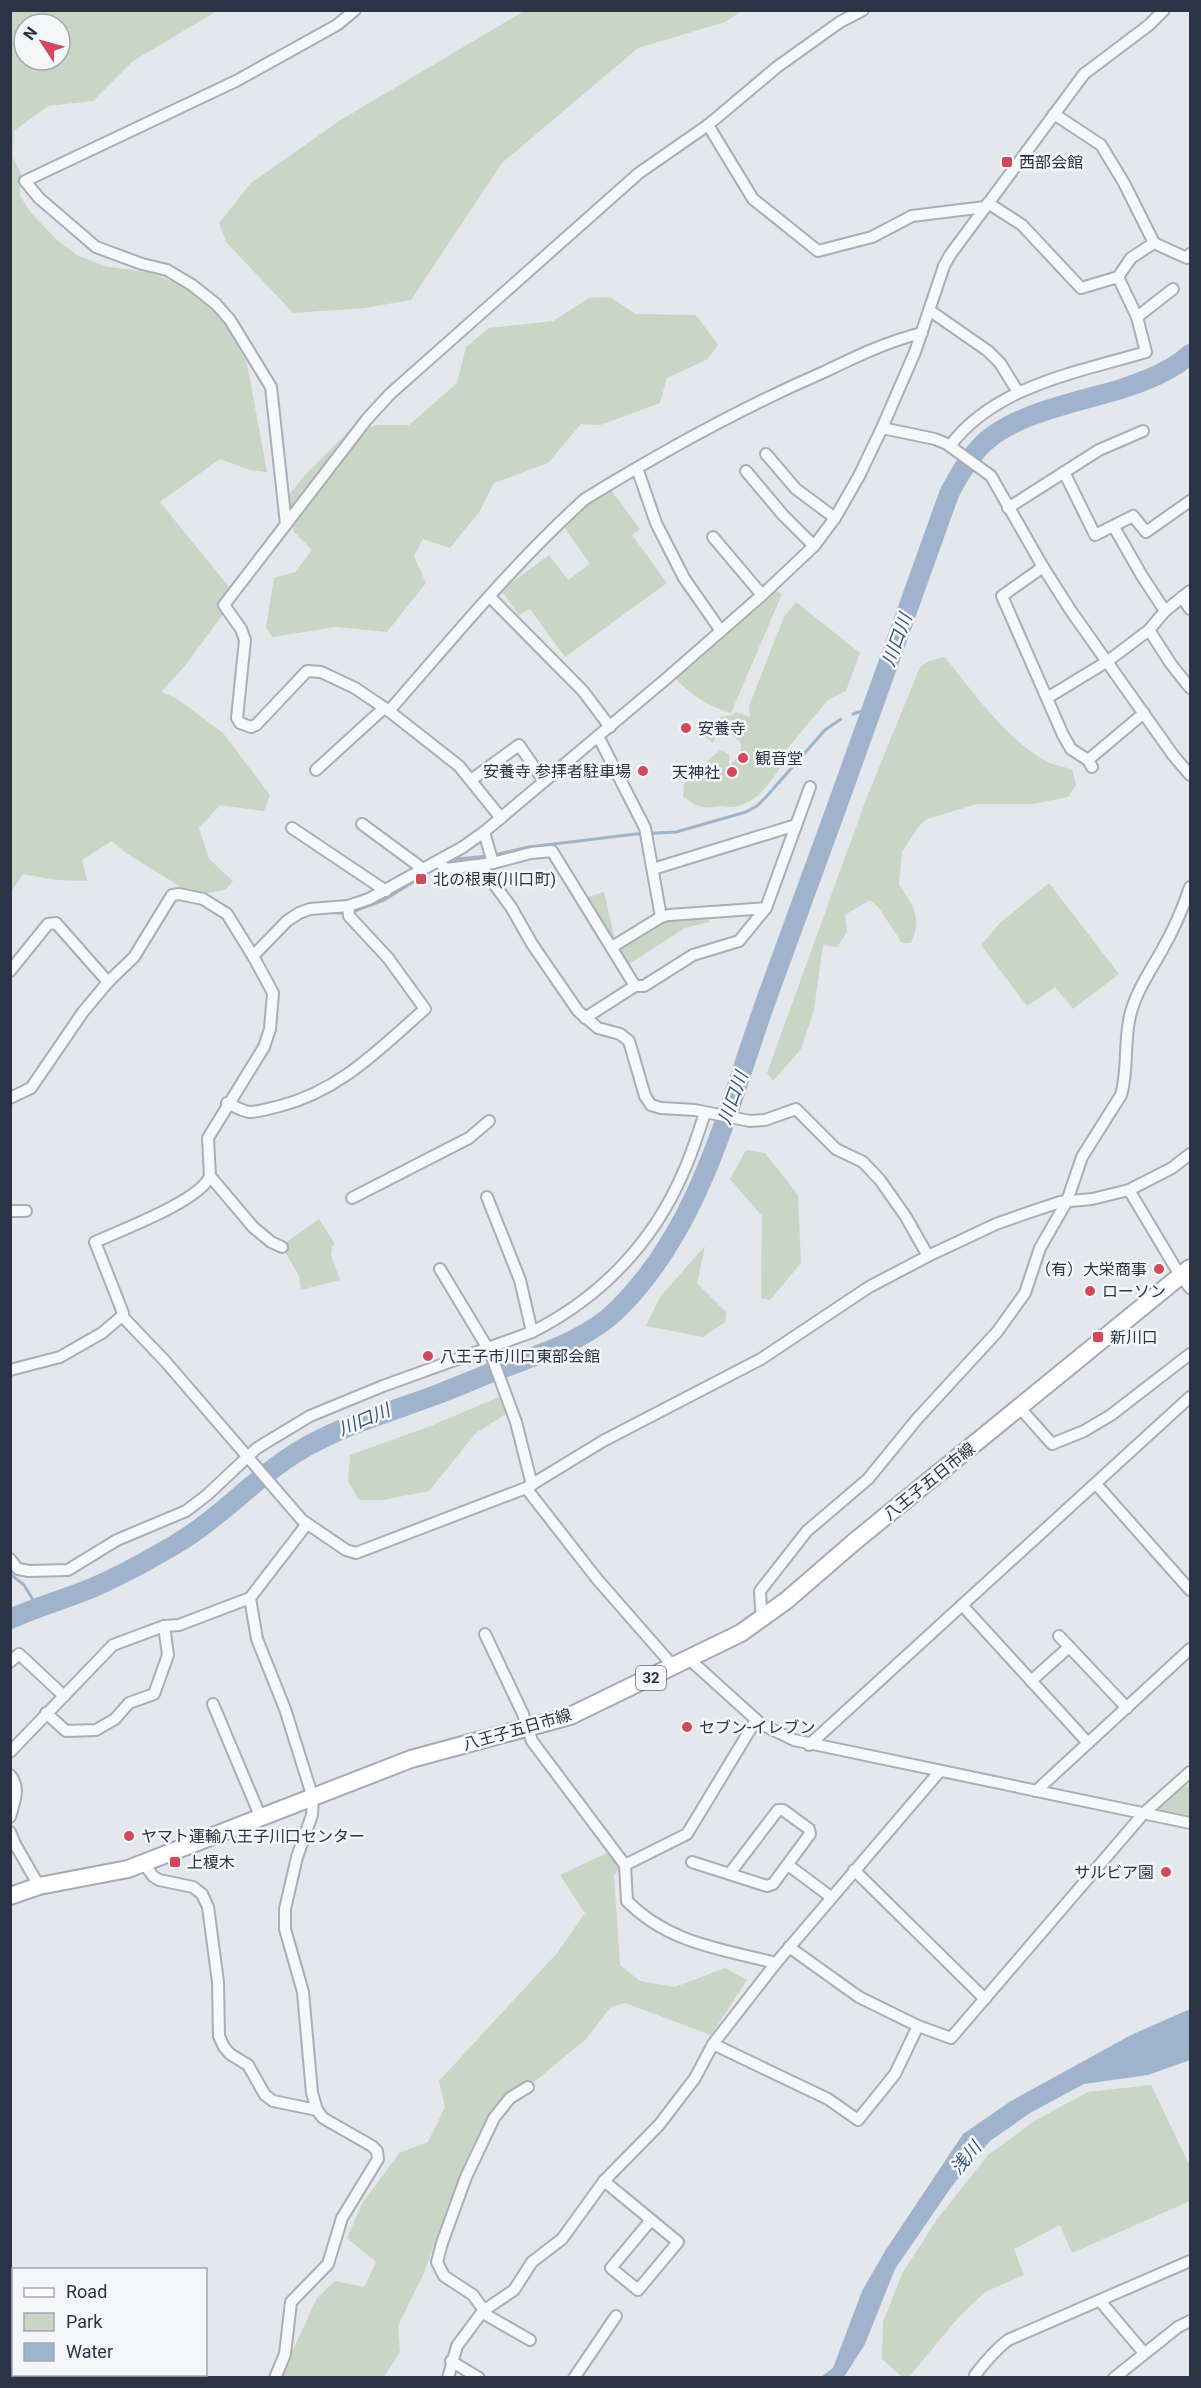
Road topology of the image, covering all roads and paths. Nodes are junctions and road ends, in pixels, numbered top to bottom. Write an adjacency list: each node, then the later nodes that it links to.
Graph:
1 (355, 10): 25 (street)
2 (863, 10): 5 (street)
3 (1164, 10): 4 (street)
4 (1054, 114): 6 (street); 7 (street)
5 (708, 125): 6 (street); 25 (street)
6 (986, 205): 9 (street); 11 (street)
7 (1154, 243): 8 (street); 9 (street)
8 (1191, 254)
9 (1119, 277): 12 (street)
10 (1173, 289): 12 (street)
11 (930, 310): 13 (street); 14 (street)
12 (1137, 317): 14 (street)
13 (922, 333): 15 (street); 19 (street)
14 (1018, 392): 17 (street)
15 (882, 428): 17 (street); 24 (street)
16 (1143, 431): 21 (street)
17 (950, 446): 23 (street)
18 (766, 454): 24 (street)
19 (637, 468): 32 (street); 36 (street)
20 (746, 471): 28 (street)
21 (1064, 472): 23 (street); 26 (street)
22 (1191, 501): 26 (street)
23 (1008, 508): 29 (street)
24 (835, 518): 28 (street)
25 (286, 524): 40 (street)
26 (1114, 526): 34 (street)
27 (713, 537): 31 (street)
28 (814, 546): 31 (street)
29 (1043, 567): 37 (street); 39 (street)
30 (1186, 594): 33 (street); 34 (street)
31 (762, 596): 36 (street)
32 (490, 597): 40 (street); 42 (street)
33 (1191, 609)
34 (1165, 611): 35 (street)
35 (1149, 630): 37 (street); 38 (street)
36 (722, 631): 42 (street)
37 (1108, 661): 39 (street); 41 (street)
38 (1191, 688)
39 (1047, 698): 41 (street)
40 (386, 710): 44 (street); 46 (street)
41 (1144, 713): 45 (street)
42 (610, 727): 43 (street)
43 (598, 736): 47 (street); 58 (street)
44 (316, 770)
45 (1189, 770)
46 (471, 780): 47 (street); 49 (street)
47 (544, 781): 49 (street)
48 (810, 787): 51 (street)
49 (501, 818): 53 (street)
50 (362, 824): 57 (street)
51 (796, 825): 58 (street); 61 (street)
52 (292, 828): 60 (street)
53 (484, 832): 54 (street); 55 (street)
54 (491, 859): 56 (street); 64 (street)
55 (438, 861): 56 (street); 57 (street)
56 (480, 865): 69 (street)
57 (423, 869): 60 (street)
58 (653, 869): 63 (street)
59 (1191, 887): 79 (street)
60 (386, 891): 62 (street)
61 (766, 908): 63 (street); 68 (street)
62 (348, 910): 65 (street); 71 (street)
63 (661, 917): 64 (street)
64 (612, 947): 68 (street)
65 (254, 956): 67 (street); 71 (street)
66 (10, 971): 67 (street)
67 (108, 982): 70 (street)
68 (635, 986): 69 (street)
69 (585, 1018): 72 (street)
70 (10, 1098)
71 (227, 1103): 75 (street)
72 (707, 1113): 83 (street); 87 (street)
73 (489, 1121): 78 (street)
74 (1191, 1154): 76 (street)
75 (210, 1176): 82 (street); 86 (street)
76 (1130, 1190): 79 (street); 85 (street)
77 (487, 1197): 87 (street)
78 (352, 1198)
79 (1067, 1201): 83 (street); 101 (street)
80 (10, 1211): 81 (street)
81 (26, 1211)
82 (282, 1246)
83 (928, 1256): 95 (street)
84 (440, 1269): 88 (street)
85 (1187, 1277): 92 (main road, 八王子五日市線 / 32)
86 (122, 1316): 90 (street); 93 (street)
87 (532, 1332): 88 (street)
88 (489, 1350): 93 (street); 95 (street)
89 (1191, 1354): 92 (street)
90 (10, 1370)
91 (1191, 1397): 94 (street)
92 (1020, 1408): 101 (main road, 八王子五日市線 / 32)
93 (250, 1460): 96 (street); 97 (street)
94 (1096, 1484): 98 (street); 100 (street)
95 (529, 1486): 96 (street); 108 (street)
96 (307, 1524): 99 (street)
97 (10, 1559)
98 (1191, 1590)
99 (250, 1598): 102 (street); 123 (street)
100 (962, 1605): 109 (street); 117 (street)
101 (766, 1616): 108 (main road, 八王子五日市線 / 32)
102 (164, 1626): 110 (street); 113 (street)
103 (485, 1634): 115 (street)
104 (1059, 1636): 105 (street)
105 (1069, 1647): 109 (street); 112 (street)
106 (1191, 1649): 112 (street)
107 (10, 1662): 110 (street)
108 (681, 1663): 114 (street); 115 (main road, 八王子五日市線 / 32)
109 (1031, 1681): 116 (street)
110 (63, 1696): 113 (street)
111 (213, 1704): 126 (street)
112 (1127, 1708): 116 (street)
113 (46, 1713): 118 (street)
114 (756, 1720): 117 (street); 131 (street)
115 (528, 1728): 123 (main road, 八王子五日市線 / 32); 131 (street)
116 (1088, 1743): 122 (street)
117 (809, 1745): 119 (street)
118 (10, 1752)
119 (939, 1771): 122 (street); 133 (street)
120 (1191, 1772): 124 (street)
121 (10, 1775): 125 (street)
122 (1036, 1791): 124 (street)
123 (313, 1798): 126 (main road, 八王子五日市線 / 32); 144 (street)
124 (1144, 1813): 127 (street); 140 (street)
125 (10, 1817)
126 (261, 1818): 130 (main road, 八王子五日市線 / 32)
127 (1191, 1823)
128 (10, 1832): 135 (street)
129 (692, 1862): 134 (street)
130 (144, 1864): 135 (main road, 八王子五日市線 / 32); 144 (street)
131 (625, 1865): 139 (street)
132 (788, 1865): 134 (street); 134 (street); 137 (street)
133 (854, 1870): 137 (street); 140 (street)
134 (730, 1873)
135 (39, 1886): 136 (main road, 八王子五日市線 / 32)
136 (10, 1896)
137 (831, 1897): 138 (street)
138 (789, 1947): 139 (street); 141 (street)
139 (776, 1962): 142 (street)
140 (985, 1999): 141 (street)
141 (918, 2026): 142 (street)
142 (713, 2044): 145 (street)
143 (528, 2087): 149 (street)
144 (317, 2110): 155 (street)
145 (604, 2181): 146 (street); 149 (street)
146 (651, 2220): 146 (street)
147 (1191, 2261): 148 (street)
148 (1100, 2301): 153 (street); 159 (street)
149 (483, 2311): 152 (street); 154 (street)
150 (616, 2316): 158 (street)
151 (1191, 2321): 153 (street)
152 (530, 2340)
153 (1144, 2353): 160 (street)
154 (451, 2361): 156 (street); 157 (street)
155 (275, 2378)
156 (448, 2378)
157 (479, 2378)
158 (574, 2378)
159 (977, 2378)
160 (1114, 2378)

